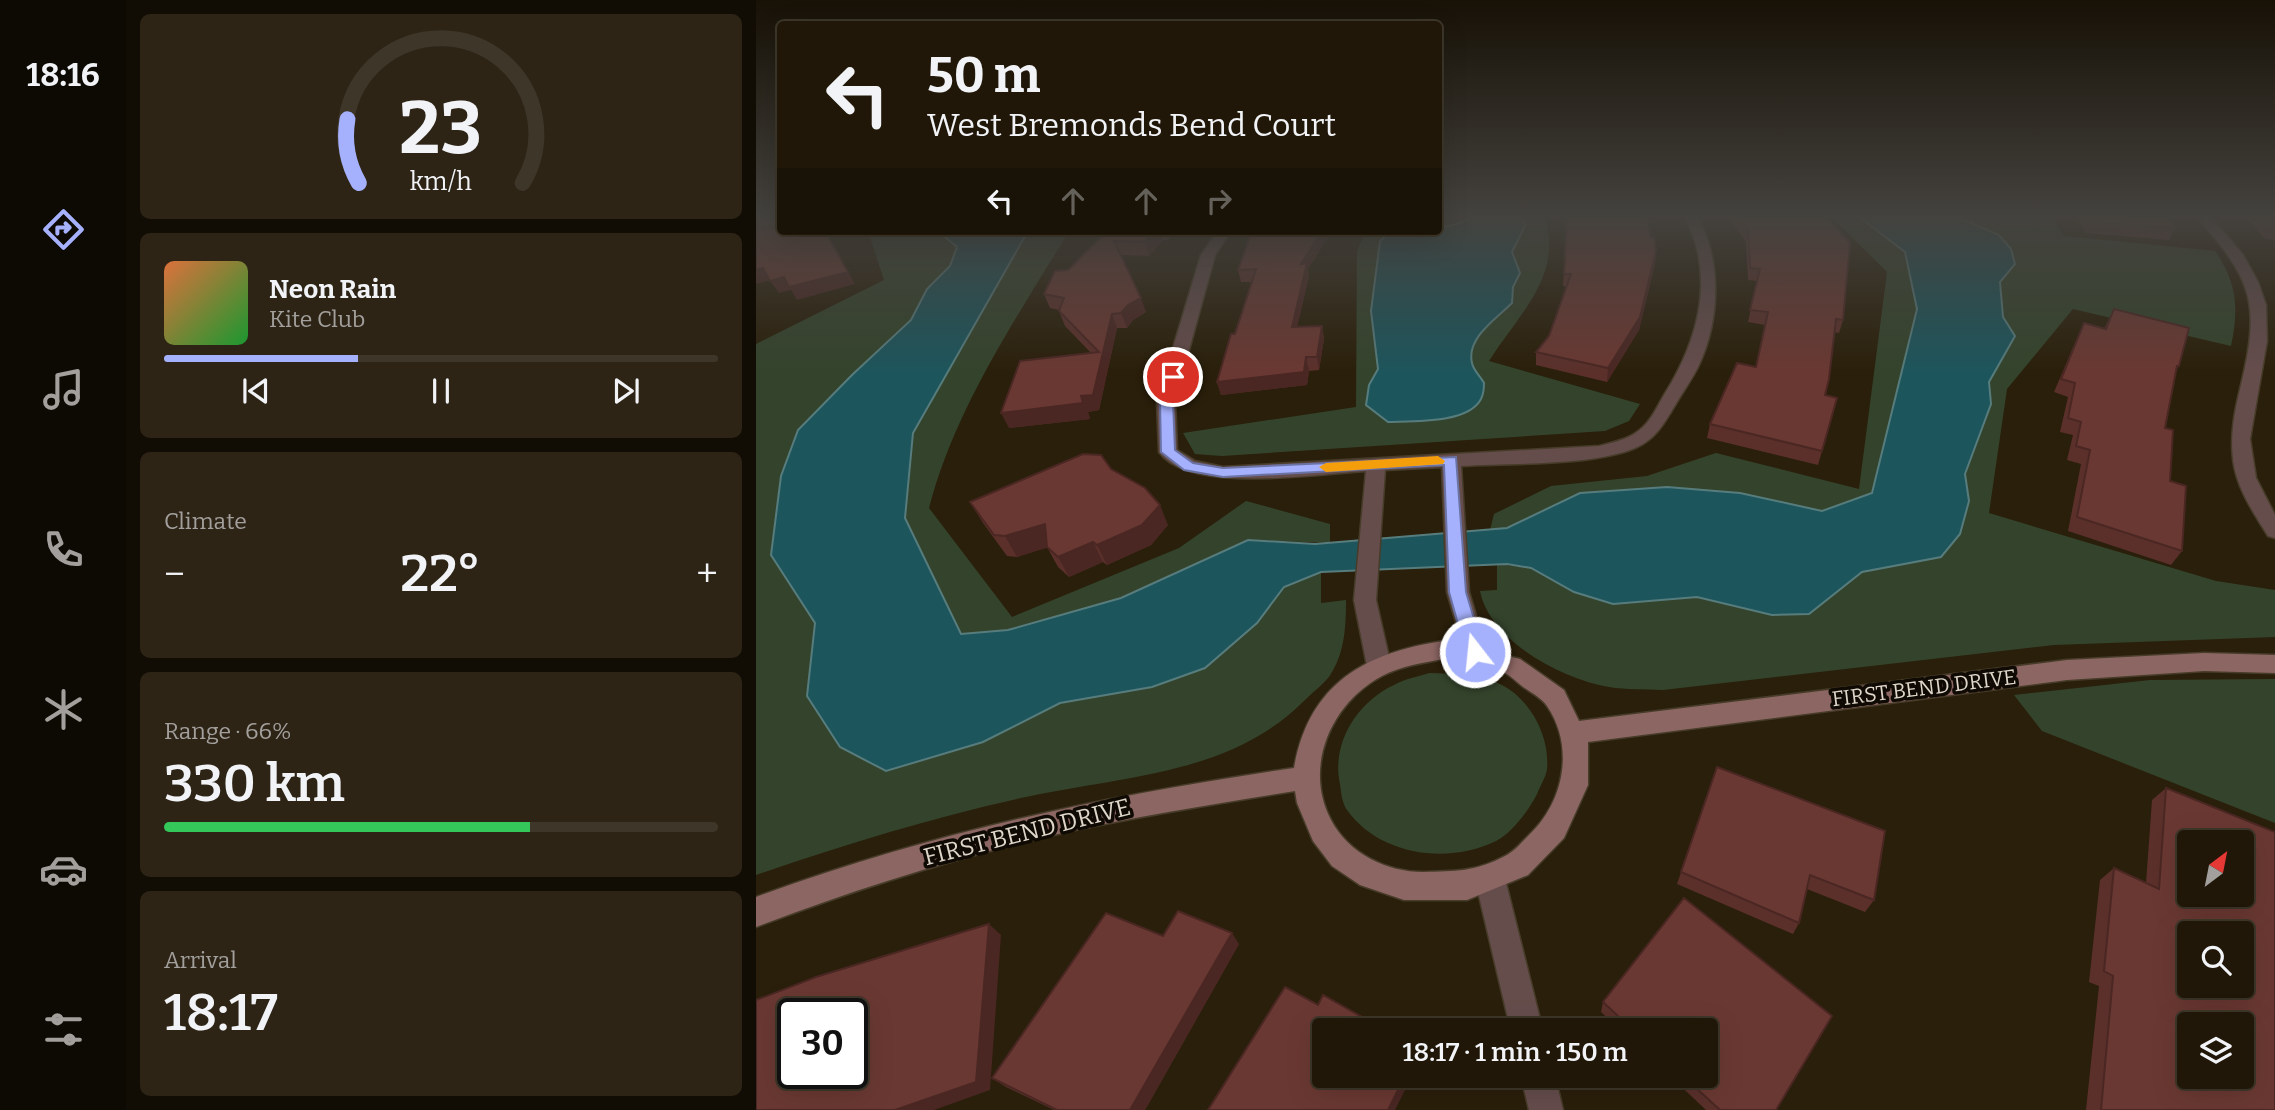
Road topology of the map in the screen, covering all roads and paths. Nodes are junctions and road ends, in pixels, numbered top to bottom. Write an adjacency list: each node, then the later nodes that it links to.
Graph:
1 (1204, 268): 5 (street)
2 (1707, 268): 4 (street)
3 (2244, 268): 6 (street)
4 (1451, 460): 5 (street); 7 (street)
5 (1376, 464): 9 (street)
6 (2275, 531)
7 (1475, 652): 9 (street); 10 (street)
8 (2275, 664): 10 (street, FIRST BEND DRIVE)
9 (1379, 666): 11 (street)
10 (1574, 733): 12 (street)
11 (1305, 778): 12 (street); 13 (street, FIRST BEND DRIVE)
12 (1490, 878): 14 (street)
13 (756, 912)
14 (1524, 1018)
15 (1541, 1088): 16 (street)
16 (1546, 1110)

